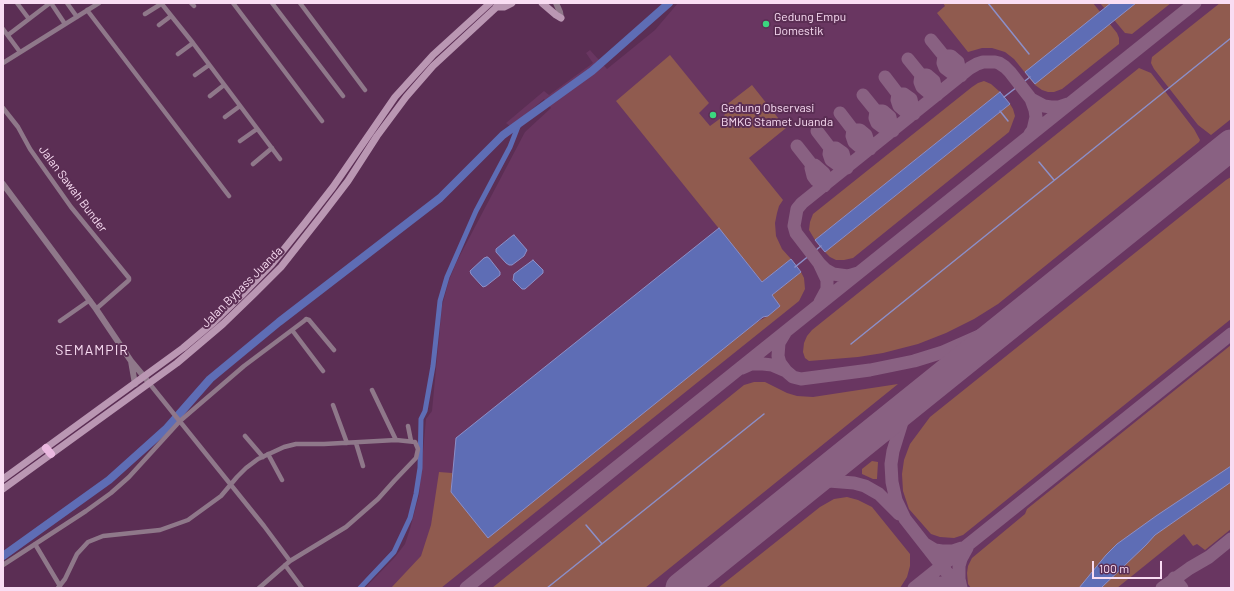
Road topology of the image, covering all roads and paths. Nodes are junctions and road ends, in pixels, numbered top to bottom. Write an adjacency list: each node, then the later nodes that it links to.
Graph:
1 (17, 3): 18 (street)
2 (50, 3): 18 (street); 19 (street)
3 (66, 3): 16 (street)
4 (99, 3): 13 (street)
5 (161, 3): 14 (street); 15 (street)
6 (233, 3): 36 (street)
7 (272, 3): 32 (street)
8 (300, 3): 30 (street)
9 (512, 3): 12 (main road)
10 (542, 3): 17 (main road)
11 (556, 3): 17 (street)
12 (495, 4): 45 (main road, Jalan Bypass Juanda)
13 (87, 10): 16 (street); 43 (street)
14 (145, 14)
15 (172, 16): 20 (street); 23 (street)
16 (77, 17): 19 (street)
17 (561, 18)
18 (29, 19): 22 (street)
19 (65, 24): 24 (street)
20 (159, 25)
21 (3, 29): 22 (street)
22 (8, 35): 24 (street)
23 (193, 43): 25 (street); 27 (street)
24 (20, 52): 26 (street)
25 (178, 54)
26 (3, 62)
27 (209, 65): 28 (street); 29 (street)
28 (195, 75)
29 (224, 85): 31 (street); 33 (street)
30 (365, 90)
31 (210, 96)
32 (343, 96)
33 (240, 106): 35 (street); 37 (street)
34 (3, 108): 46 (street, Jalan Sawah Bunder)
35 (225, 117)
36 (322, 121)
37 (257, 128): 38 (street); 39 (street)
38 (240, 141)
39 (272, 148): 40 (street); 41 (street)
40 (280, 159)
41 (253, 164)
42 (3, 184): 44 (street)
43 (229, 196)
44 (90, 300): 46 (street); 47 (street)
45 (237, 305): 52 (main road, Jalan Bypass Juanda); 53 (main road, Jalan Bypass Juanda)
46 (96, 309): 50 (street)
47 (60, 321)
48 (292, 330): 49 (street); 51 (street); 57 (street)
49 (334, 350)
50 (131, 361): 52 (street); 54 (street)
51 (323, 371)
52 (145, 377): 53 (street); 54 (main road, Jalan Bypass Juanda)
53 (149, 383): 57 (street); 64 (main road, Jalan Bypass Juanda)
54 (135, 384): 64 (main road, Jalan Bypass Juanda)
55 (372, 390): 60 (street)
56 (333, 405): 63 (street)
57 (180, 420): 70 (street); 72 (street)
58 (408, 426): 61 (street)
59 (245, 436): 66 (street)
60 (396, 440): 61 (street); 62 (street)
61 (411, 440): 73 (street)
62 (356, 442): 63 (street); 67 (street)
63 (347, 443): 65 (street)
64 (49, 451): 68 (main road, Jalan Bypass Juanda); 71 (main road, Jalan Bypass Juanda)
65 (268, 454): 66 (street); 69 (street)
66 (263, 457): 70 (street)
67 (363, 466)
68 (3, 479)
69 (282, 480)
70 (230, 485): 73 (street); 76 (street)
71 (3, 489)
72 (35, 544): 74 (street); 76 (street)
73 (290, 561): 75 (street)
74 (3, 565)
75 (285, 565): 77 (street); 78 (street)
76 (59, 587)
77 (259, 588)
78 (302, 588)

